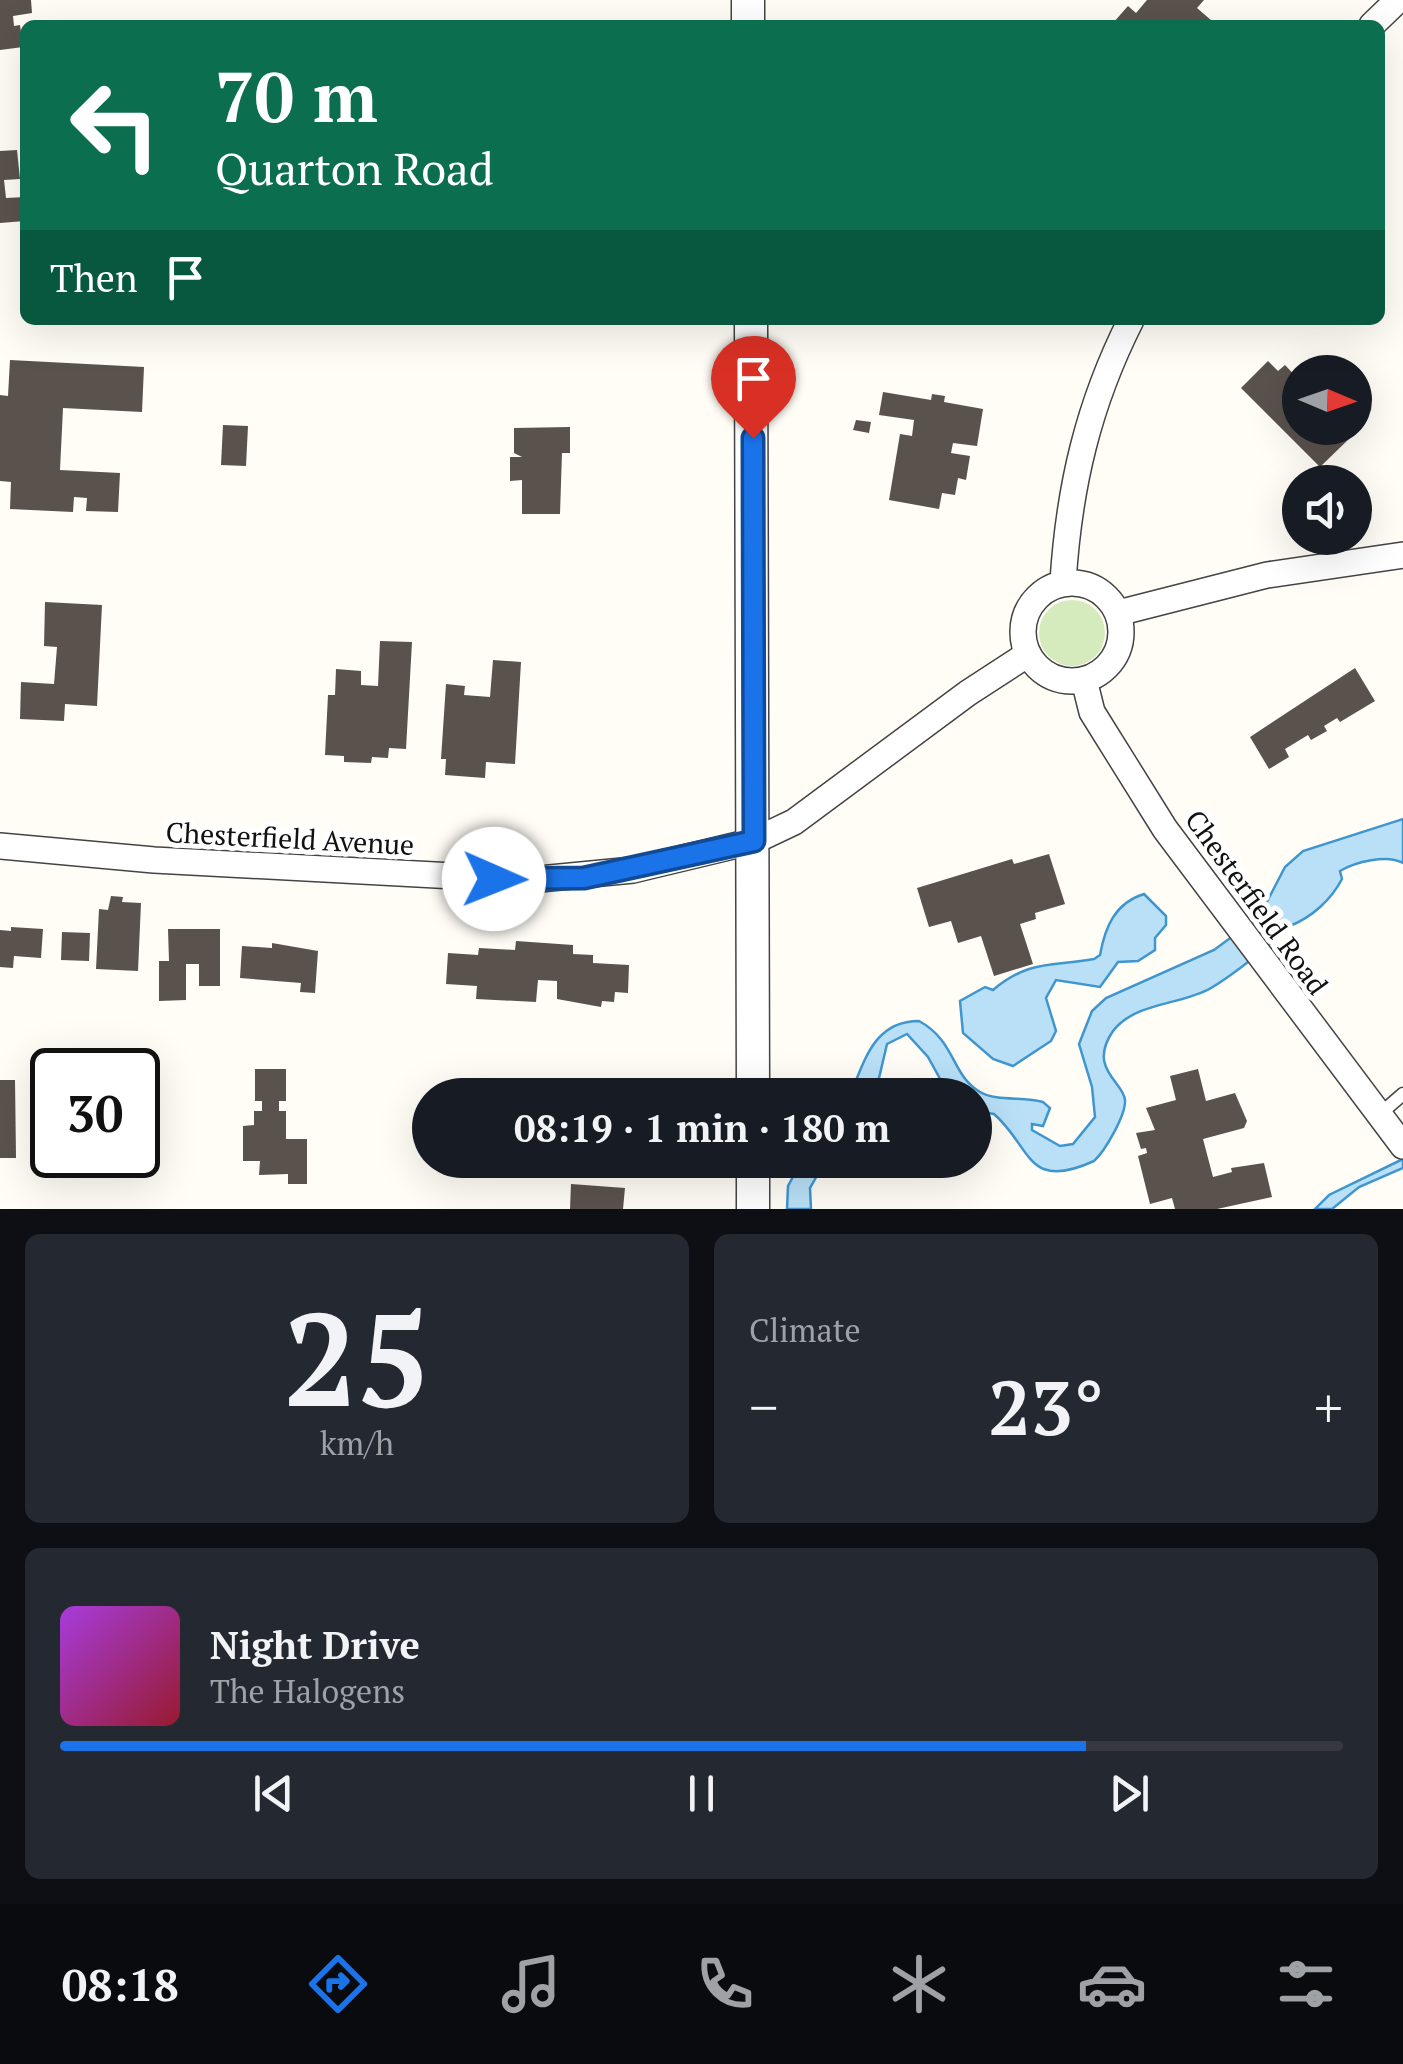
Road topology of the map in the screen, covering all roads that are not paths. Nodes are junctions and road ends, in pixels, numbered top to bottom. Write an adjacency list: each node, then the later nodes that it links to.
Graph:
1 (751, 325): 8 (street)
2 (1128, 325): 4 (street)
3 (1403, 555): 5 (street)
4 (1063, 582): 5 (street); 6 (street)
5 (1118, 613): 7 (street)
6 (1028, 654): 7 (street); 8 (street)
7 (1084, 680): 12 (street, Chesterfield Road)
8 (754, 841): 9 (street, Chesterfield Avenue); 10 (street)
9 (0, 846)
10 (754, 1078)
11 (1403, 1094): 12 (lane)
12 (1380, 1114): 13 (street, Chesterfield Road)
13 (1403, 1146)
14 (753, 1178): 15 (street)
15 (752, 1209)

